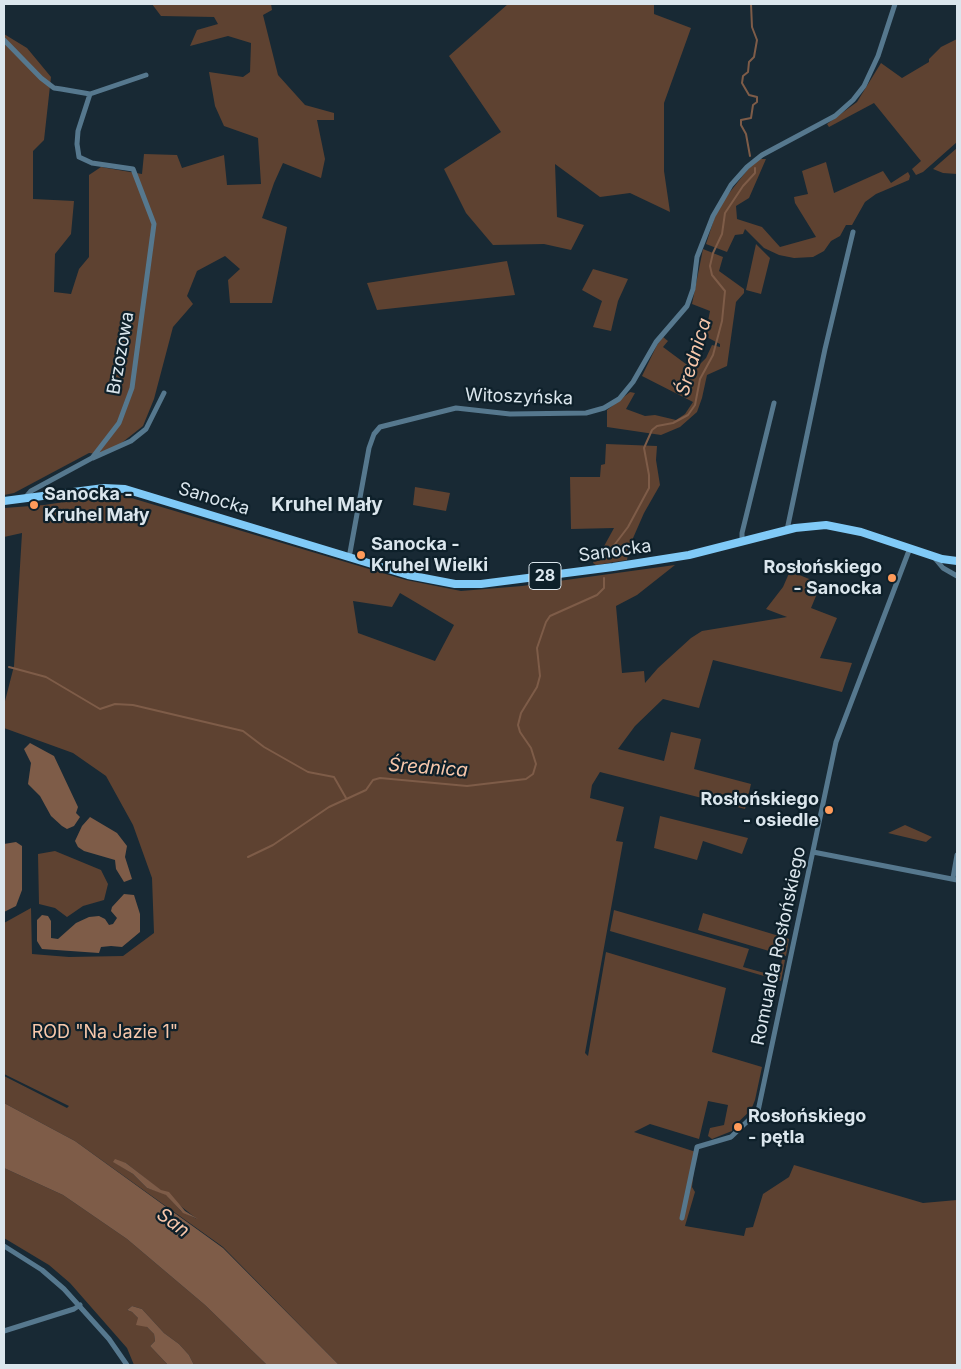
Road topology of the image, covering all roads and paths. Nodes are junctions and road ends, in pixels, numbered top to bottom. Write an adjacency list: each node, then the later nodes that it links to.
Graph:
1 (895, 4): 15 (street, Witoszyńska)
2 (4, 40): 4 (street)
3 (146, 75): 4 (street)
4 (90, 94): 8 (street, Brzozowa)
5 (853, 232): 11 (street)
6 (164, 392): 8 (street)
7 (774, 403): 12 (street)
8 (92, 458): 9 (street, Brzozowa)
9 (25, 498): 10 (main road, Sanocka / 28); 15 (main road, Sanocka / 28)
10 (4, 501)
11 (787, 530): 12 (main road, Sanocka / 28); 13 (main road, Sanocka / 28)
12 (742, 542): 15 (main road, Sanocka / 28)
13 (910, 548): 14 (main road, 28); 18 (street, Romualda Rosłońskiego)
14 (933, 556): 16 (main road, 28); 17 (street)
15 (349, 558)
16 (957, 561)
17 (957, 576)
18 (813, 852): 20 (street); 21 (street, Romualda Rosłońskiego)
19 (957, 855): 20 (street)
20 (955, 879)
21 (682, 1218)
22 (4, 1246): 23 (street)
23 (80, 1305): 24 (street); 25 (street)
24 (4, 1331)
25 (127, 1365)

